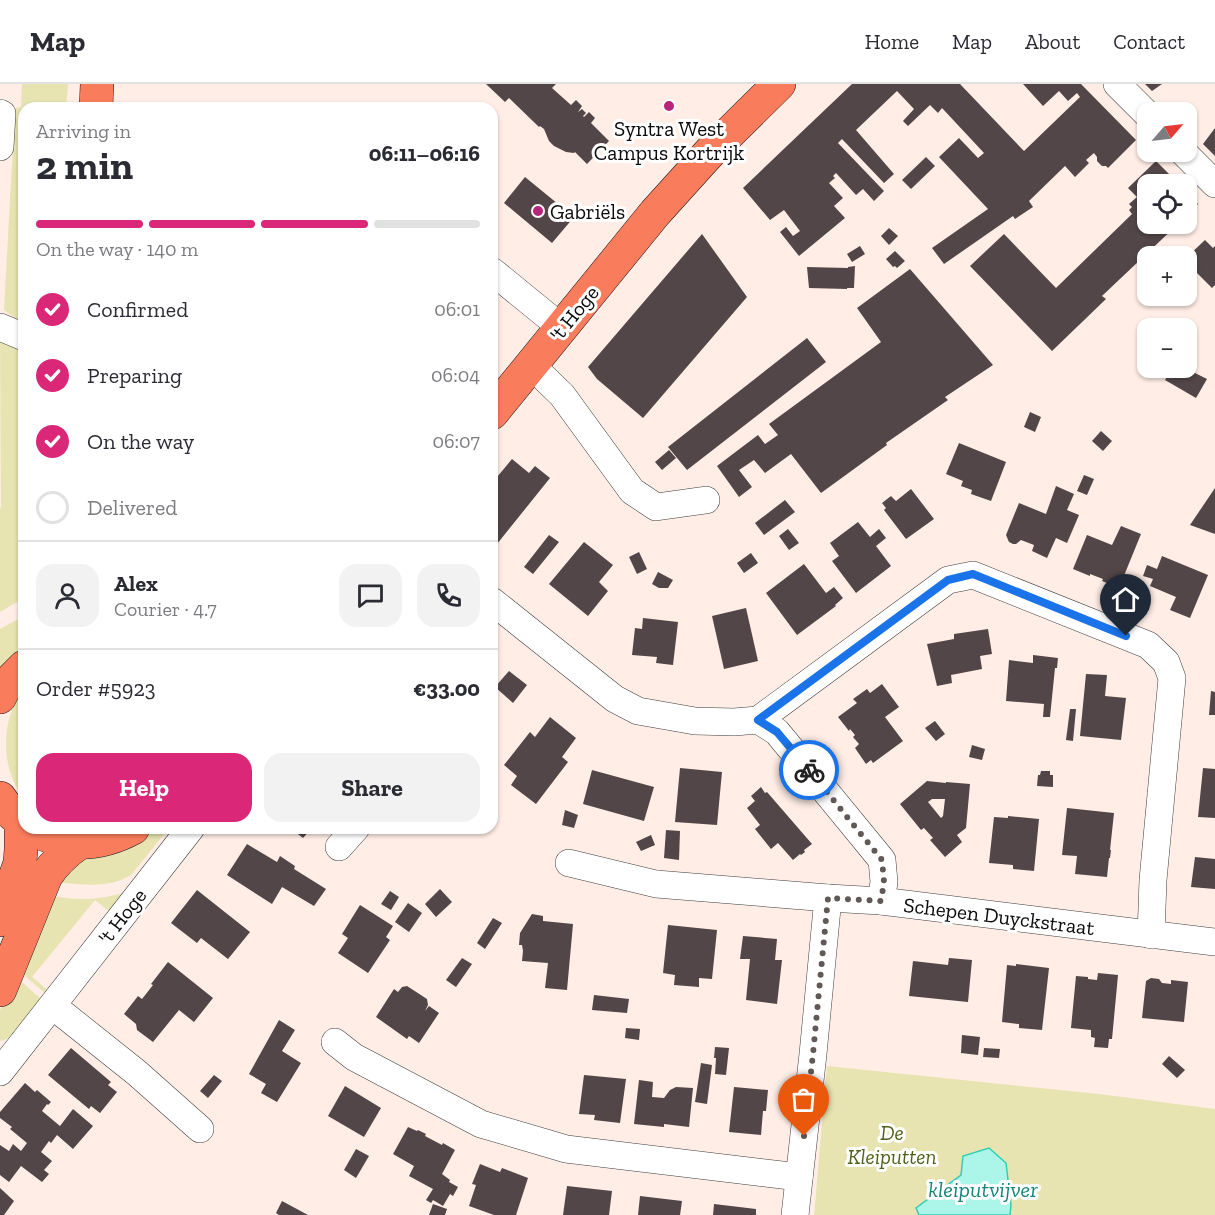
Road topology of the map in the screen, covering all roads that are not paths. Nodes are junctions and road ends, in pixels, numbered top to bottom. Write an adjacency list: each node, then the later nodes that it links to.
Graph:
1 (97, 84): 5 (main road)
2 (113, 84): 6 (main road)
3 (779, 84): 14 (main road, 't Hoge)
4 (1117, 84): 7 (street)
5 (96, 102)
6 (112, 102)
7 (1137, 104)
8 (0, 113): 9 (street)
9 (0, 147)
10 (1193, 162): 11 (street)
11 (1215, 184)
12 (498, 276): 14 (street)
13 (0, 327): 15 (street)
14 (562, 327): 16 (main road, 't Hoge)
15 (18, 334)
16 (531, 365): 17 (main road, 't Hoge); 18 (street)
17 (498, 406)
18 (706, 500)
19 (498, 606): 22 (street)
20 (18, 673): 21 (main road)
21 (0, 697)
22 (758, 720): 32 (street); 34 (street)
23 (0, 798): 24 (main road)
24 (18, 819)
25 (24, 834): 33 (main road)
26 (46, 834): 29 (main road)
27 (122, 834): 29 (main road)
28 (186, 834): 37 (street, 't Hoge)
29 (79, 843): 36 (main road)
30 (569, 863): 31 (street, Schepen Duyckstraat)
31 (828, 898): 32 (street, Schepen Duyckstraat); 41 (street)
32 (881, 901): 34 (street, Schepen Duyckstraat)
33 (0, 920)
34 (1151, 935): 35 (street, Schepen Duyckstraat)
35 (1215, 942)
36 (0, 990)
37 (54, 1005): 39 (street, 't Hoge); 40 (street)
38 (335, 1042): 41 (street)
39 (0, 1072)
40 (200, 1129)
41 (799, 1177): 42 (street)
42 (795, 1215)

